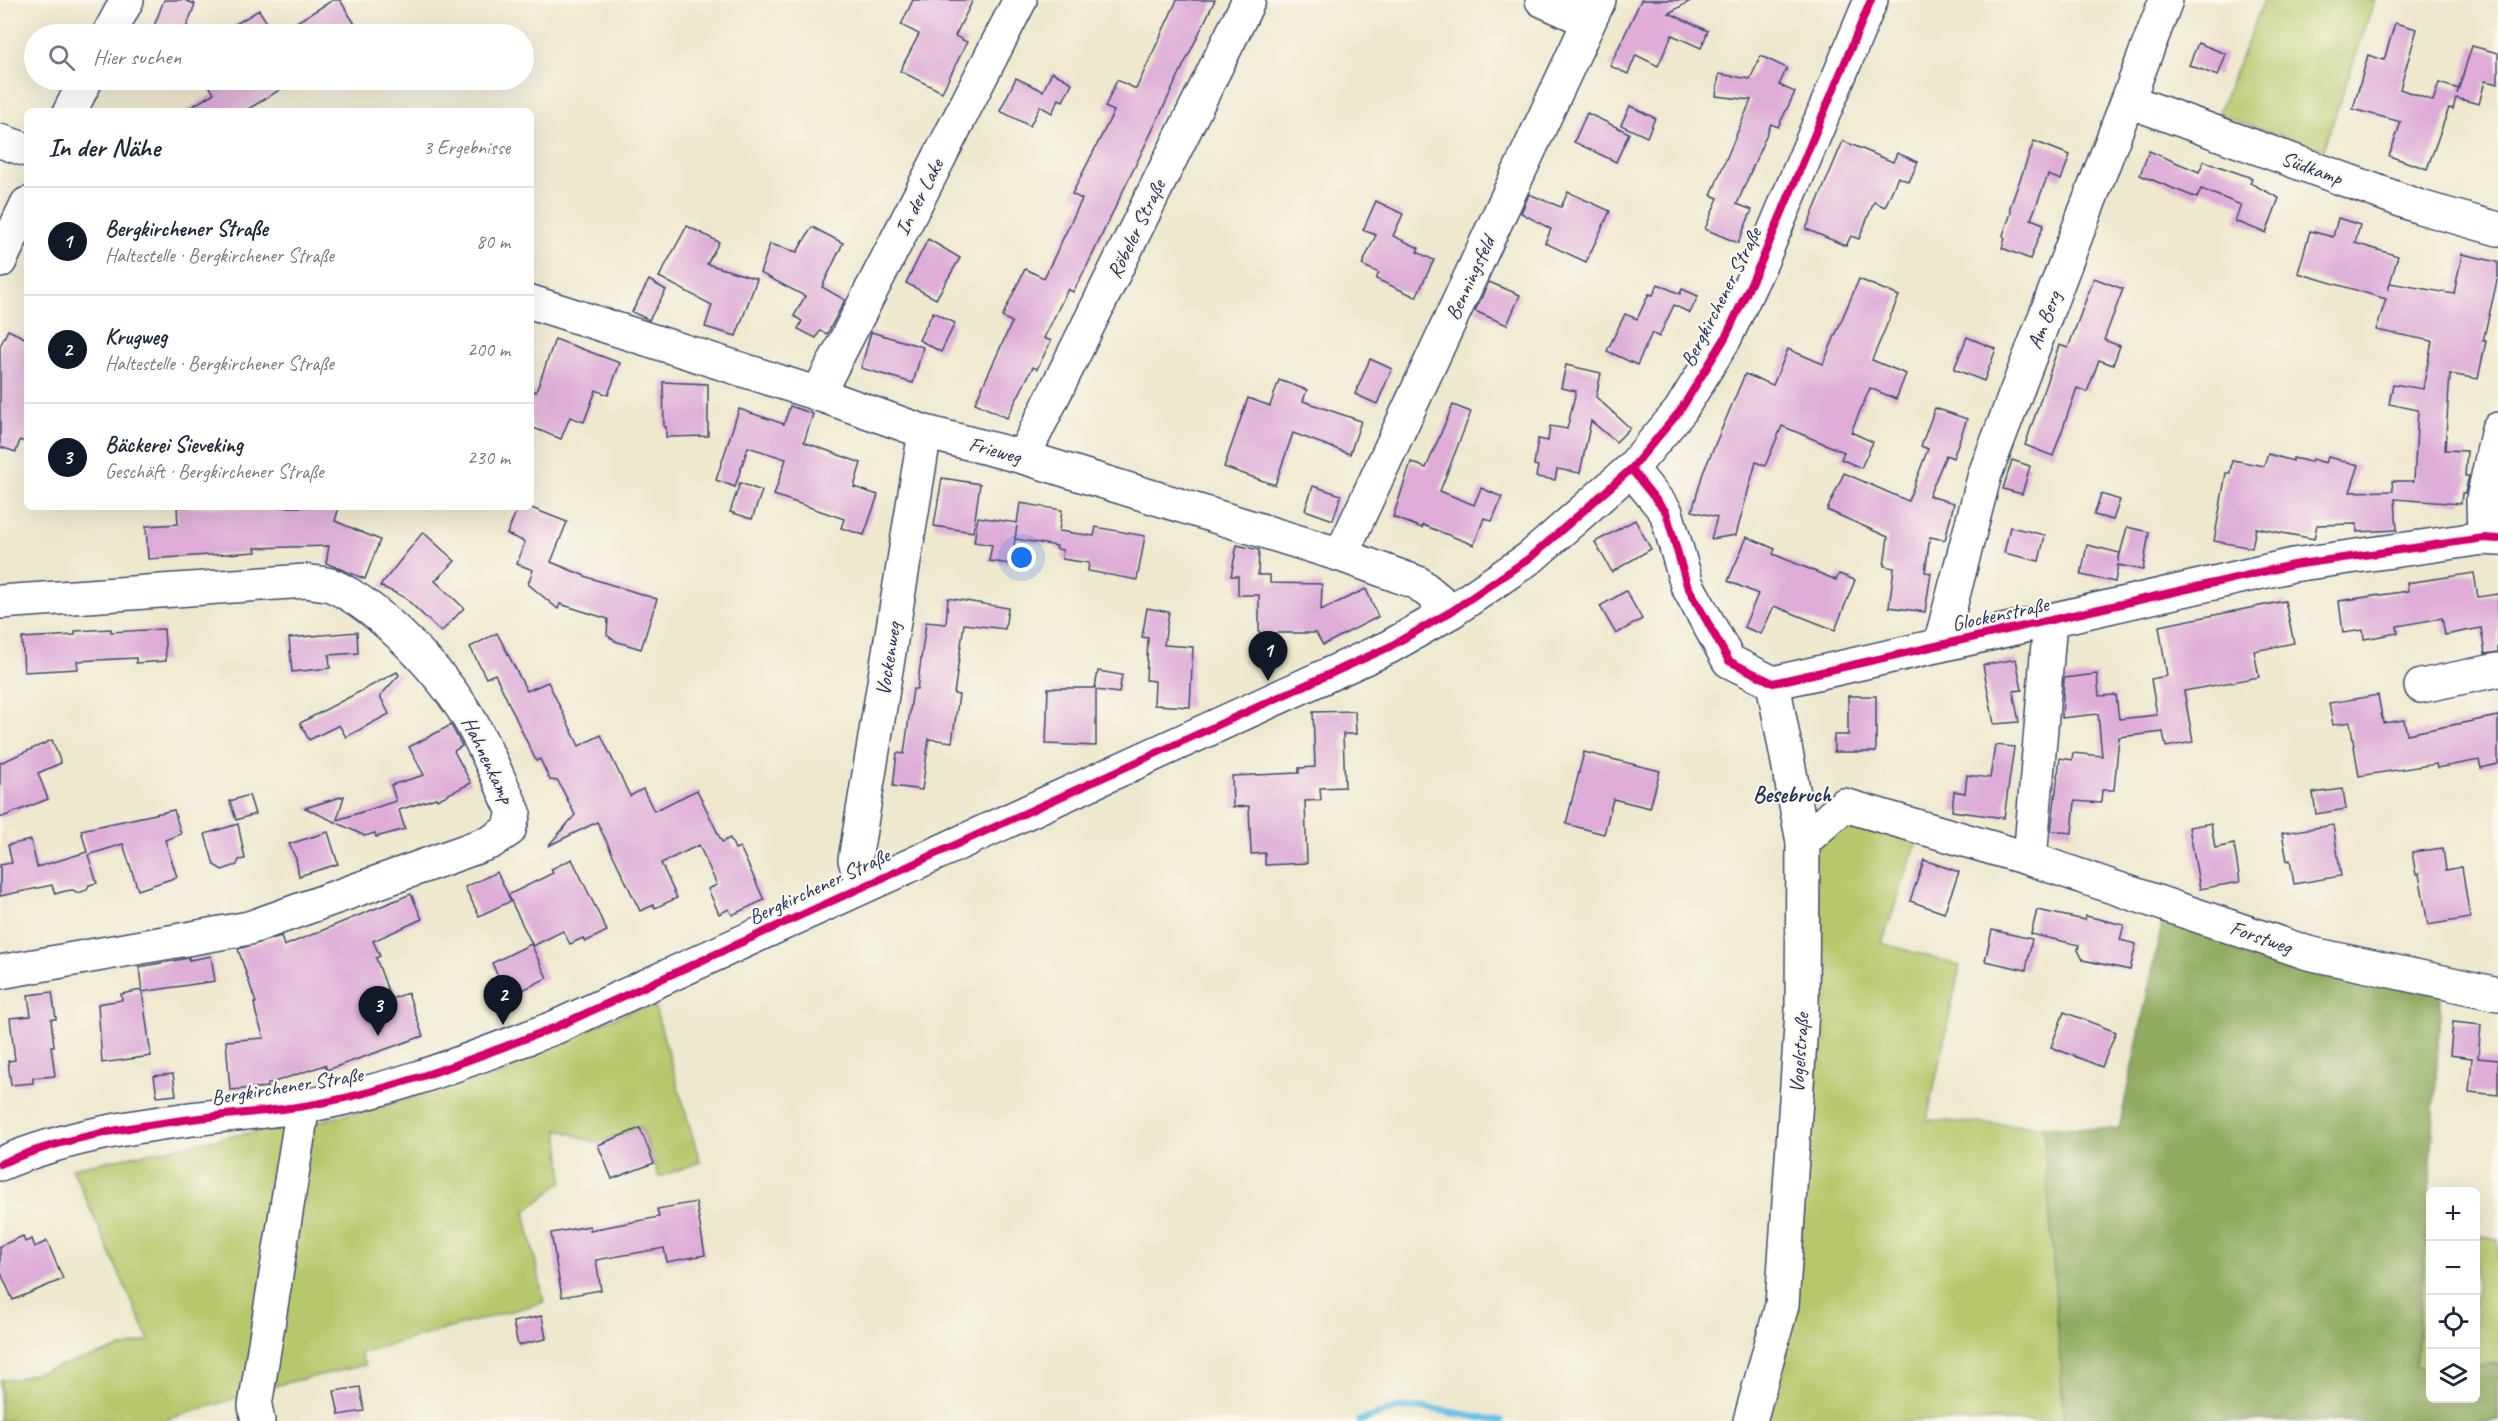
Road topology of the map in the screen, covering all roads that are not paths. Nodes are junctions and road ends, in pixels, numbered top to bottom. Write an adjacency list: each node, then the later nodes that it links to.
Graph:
1 (127, 0): 8 (street)
2 (1020, 0): 18 (street, In der Lake)
3 (1249, 0): 21 (street, Röbeler Straße)
4 (1542, 0): 7 (street)
5 (1871, 0): 22 (street, Bergkirchener Straße)
6 (2166, 0): 10 (street, Am Berg)
7 (1594, 11): 24 (street, Benningsfeld)
8 (114, 24)
9 (81, 90): 11 (street)
10 (2128, 101): 15 (street, Südkamp); 28 (street, Am Berg)
11 (72, 108)
12 (0, 141): 13 (street)
13 (24, 149)
14 (24, 210): 16 (street)
15 (2498, 229)
16 (0, 261)
17 (534, 303): 18 (street, Frieweg)
18 (818, 394): 20 (street, Frieweg)
19 (2498, 429): 23 (street)
20 (925, 432): 21 (street, Frieweg); 36 (street, Vockenweg)
21 (1023, 457): 24 (street, Frieweg)
22 (1632, 469): 26 (street, Bergkirchener Straße); 30 (street)
23 (2491, 538): 27 (street, Glockenstraße)
24 (1341, 555): 26 (street, Frieweg)
25 (0, 602): 37 (street, Hahnenkamp)
26 (1452, 611): 36 (street, Bergkirchener Straße)
27 (2050, 621): 28 (street, Glockenstraße); 35 (street)
28 (1940, 645): 30 (street, Glockenstraße)
29 (2498, 670): 31 (street)
30 (1773, 683): 32 (street, Vogelstraße)
31 (2421, 686)
32 (1788, 763): 33 (street, Forstweg); 34 (street, Vogelstraße)
33 (1844, 805): 34 (street); 35 (street, Forstweg)
34 (1803, 842): 42 (street, Vogelstraße)
35 (2030, 859): 38 (street, Forstweg)
36 (863, 886): 39 (street, Bergkirchener Straße)
37 (0, 972)
38 (2498, 994)
39 (303, 1107): 40 (street, Bergkirchener Straße); 41 (street)
40 (0, 1164)
41 (258, 1421)
42 (1750, 1421)

